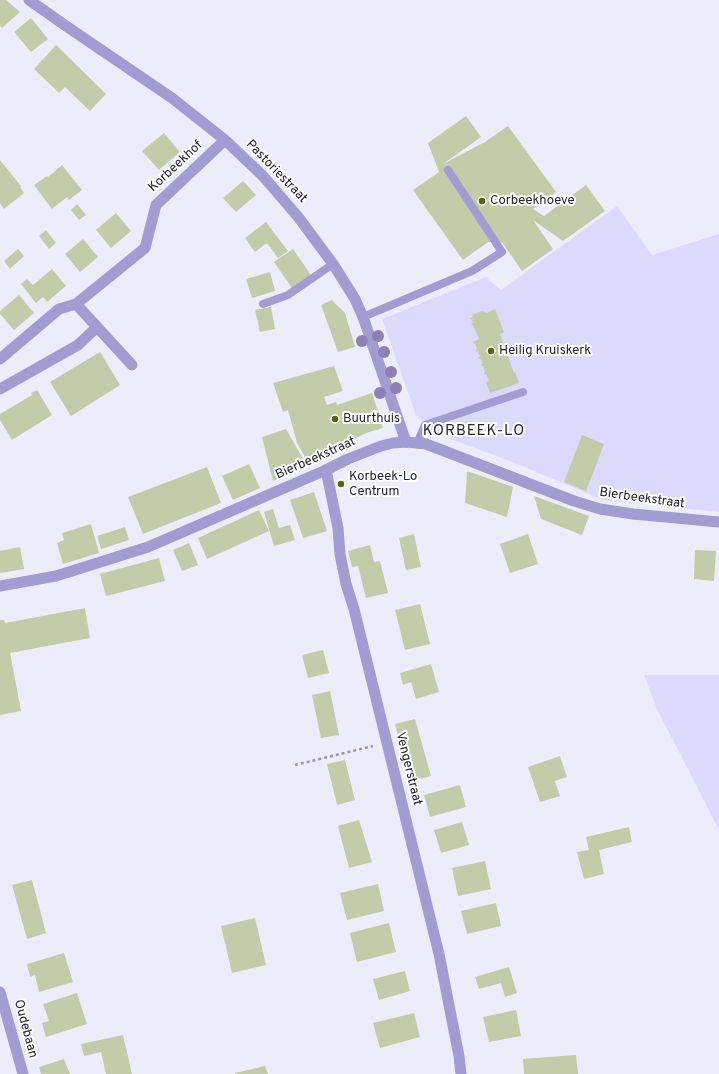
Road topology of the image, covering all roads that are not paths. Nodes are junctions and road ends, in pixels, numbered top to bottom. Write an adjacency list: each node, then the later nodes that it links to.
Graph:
1 (29, 0): 2 (street, Pastoriestraat)
2 (225, 140): 4 (street, Pastoriestraat); 5 (street, Korbeekhof)
3 (448, 170): 7 (lane)
4 (333, 264): 6 (lane); 7 (street, Pastoriestraat)
5 (76, 304): 8 (street); 9 (street, Korbeekhof)
6 (263, 304)
7 (363, 317): 13 (street, Pastoriestraat)
8 (97, 327): 10 (street); 11 (street)
9 (0, 359)
10 (132, 366)
11 (0, 389)
12 (523, 392): 13 (lane)
13 (411, 442): 14 (street, Bierbeekstraat); 15 (street, Bierbeekstraat)
14 (326, 470): 16 (street, Bierbeekstraat); 19 (street, Vengerstraat)
15 (719, 522)
16 (0, 586)
17 (0, 992): 18 (street, Oudebaan)
18 (23, 1074)
19 (461, 1074)

